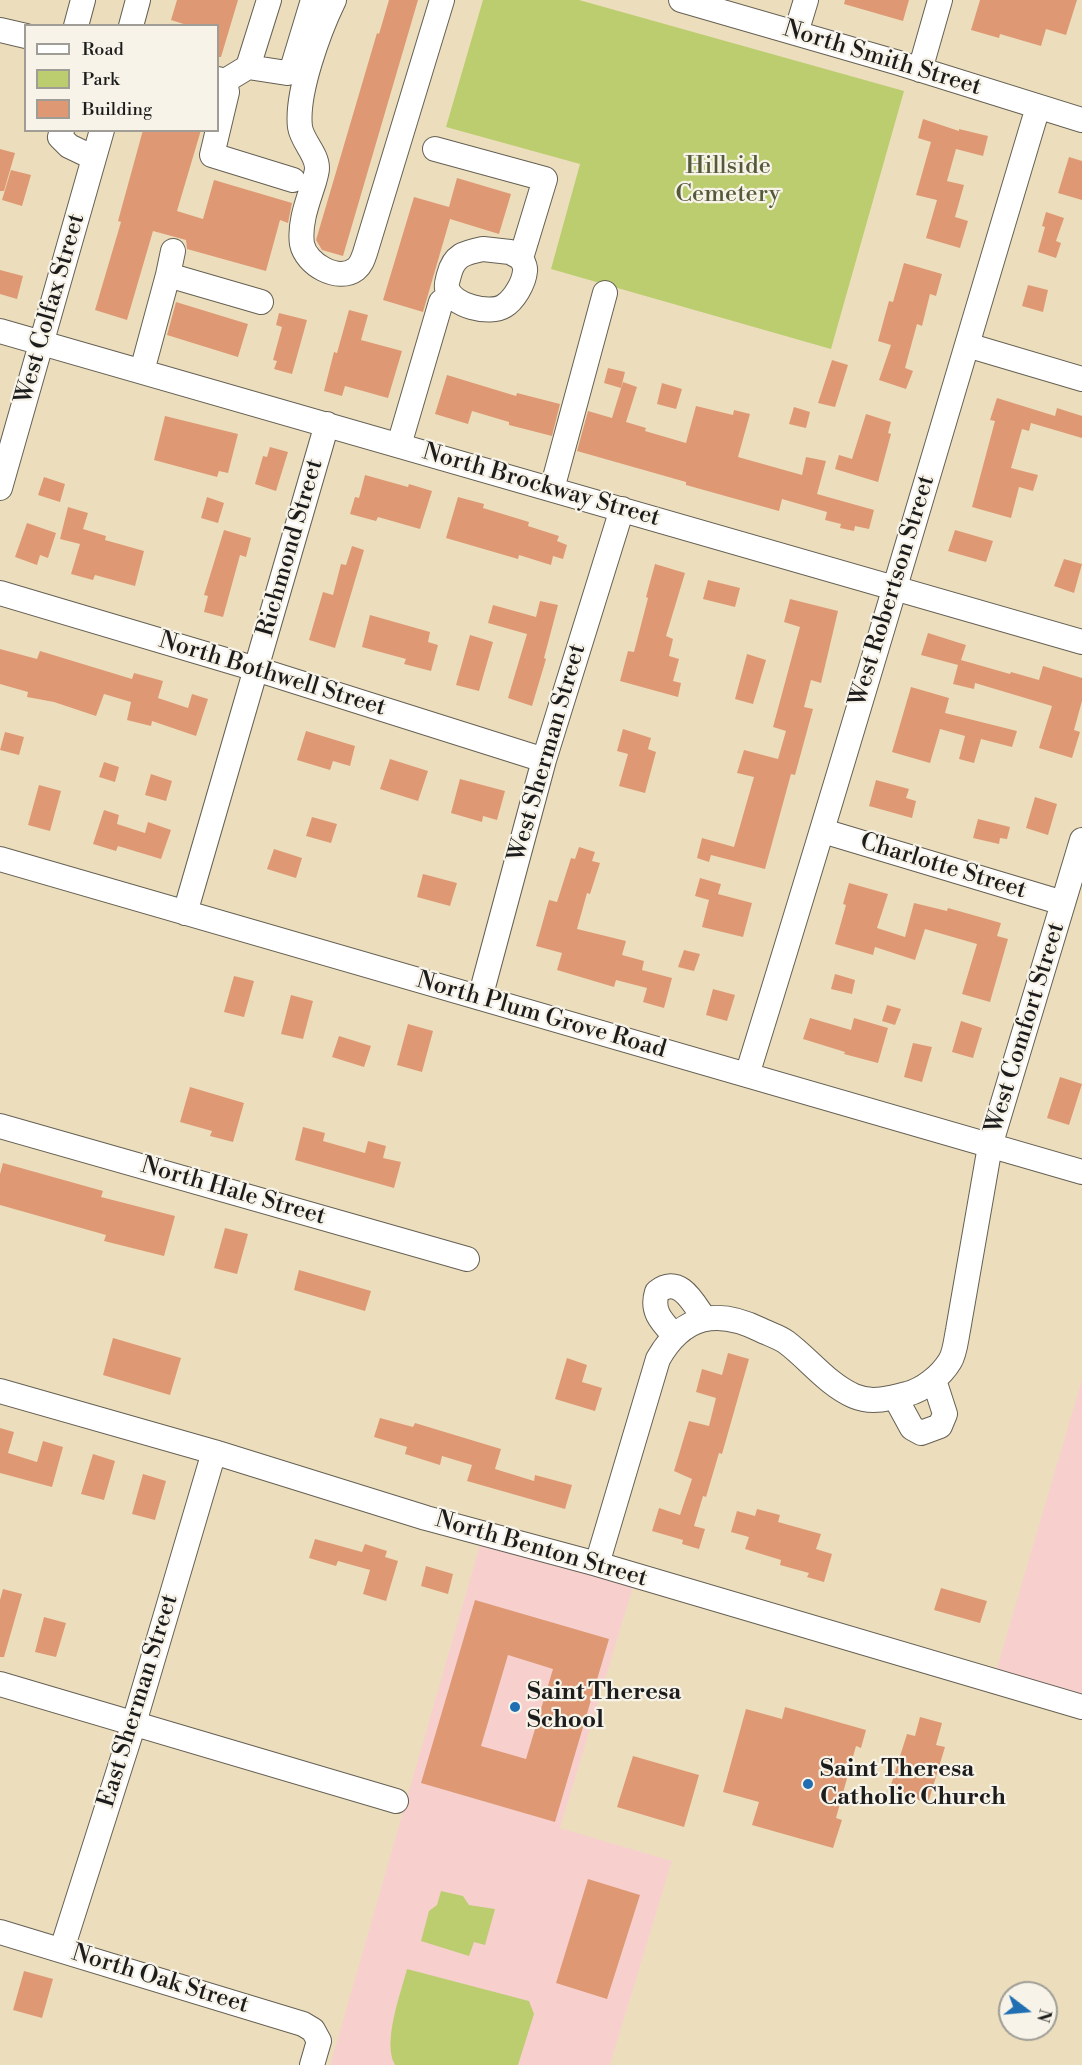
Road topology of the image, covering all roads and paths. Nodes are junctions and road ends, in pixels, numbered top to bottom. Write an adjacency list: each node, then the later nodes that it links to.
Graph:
1 (82, 0): 10 (street)
2 (138, 0): 11 (street)
3 (269, 0): 15 (street)
4 (313, 0): 15 (street)
5 (334, 0): 6 (street)
6 (442, 0)
7 (681, 0): 13 (street, North Smith Street)
8 (806, 0): 13 (street)
9 (940, 0): 16 (street)
10 (76, 24)
11 (132, 24)
12 (0, 30): 14 (street)
13 (796, 33): 16 (street, North Smith Street)
14 (24, 36)
15 (248, 67): 17 (street)
16 (920, 70): 18 (street, North Smith Street)
17 (221, 80): 20 (street)
18 (1038, 107): 19 (street, North Smith Street); 35 (street, West Robertson Street)
19 (1082, 120)
20 (219, 126)
21 (61, 132): 25 (street)
22 (101, 132): 25 (street, West Colfax Street)
23 (217, 132): 26 (street)
24 (435, 149): 28 (street)
25 (94, 158): 34 (street, West Colfax Street)
26 (293, 180)
27 (173, 251): 29 (street)
28 (521, 258): 31 (street); 31 (street)
29 (168, 275): 32 (street); 36 (street)
30 (606, 293): 41 (street)
31 (450, 295): 39 (street)
32 (261, 302)
33 (0, 331): 34 (street, North Brockway Street)
34 (41, 342): 36 (street, North Brockway Street); 40 (street, West Colfax Street)
35 (967, 345): 37 (street); 43 (street, West Robertson Street)
36 (141, 371): 38 (street, North Brockway Street)
37 (1082, 379)
38 (327, 424): 39 (street, North Brockway Street); 46 (street, Richmond Street)
39 (399, 445): 41 (street, North Brockway Street)
40 (0, 488)
41 (552, 489): 42 (street, North Brockway Street)
42 (622, 509): 43 (street, North Brockway Street); 47 (street, West Sherman Street)
43 (894, 588): 45 (street, North Brockway Street); 48 (street, West Robertson Street)
44 (0, 593): 46 (street, North Bothwell Street)
45 (1082, 642)
46 (256, 669): 47 (street, North Bothwell Street); 52 (street, Richmond Street)
47 (544, 760): 53 (street, West Sherman Street)
48 (823, 831): 51 (street, Charlotte Street); 54 (street, West Robertson Street)
49 (1082, 840): 51 (street, West Comfort Street)
50 (0, 859): 52 (street, North Plum Grove Road)
51 (1063, 903): 56 (street, West Comfort Street)
52 (185, 913): 53 (street, North Plum Grove Road)
53 (480, 998): 54 (street, North Plum Grove Road)
54 (747, 1075): 56 (street, North Plum Grove Road)
55 (0, 1126): 58 (street, North Hale Street)
56 (990, 1146): 57 (street, North Plum Grove Road); 61 (street, West Comfort Street)
57 (1082, 1172)
58 (467, 1259)
59 (704, 1318): 60 (street); 60 (street); 63 (street)
60 (674, 1335): 65 (street)
61 (934, 1380): 63 (street); 63 (street)
62 (0, 1391): 64 (street, North Benton Street)
63 (895, 1397)
64 (214, 1452): 65 (street, North Benton Street); 68 (street, East Sherman Street)
65 (597, 1564): 67 (street, North Benton Street)
66 (0, 1684): 68 (street)
67 (1082, 1707)
68 (134, 1723): 69 (street); 71 (street, East Sherman Street)
69 (396, 1801)
70 (0, 1932): 71 (street, North Oak Street)
71 (62, 1949): 72 (street, North Oak Street)
72 (312, 2065)

